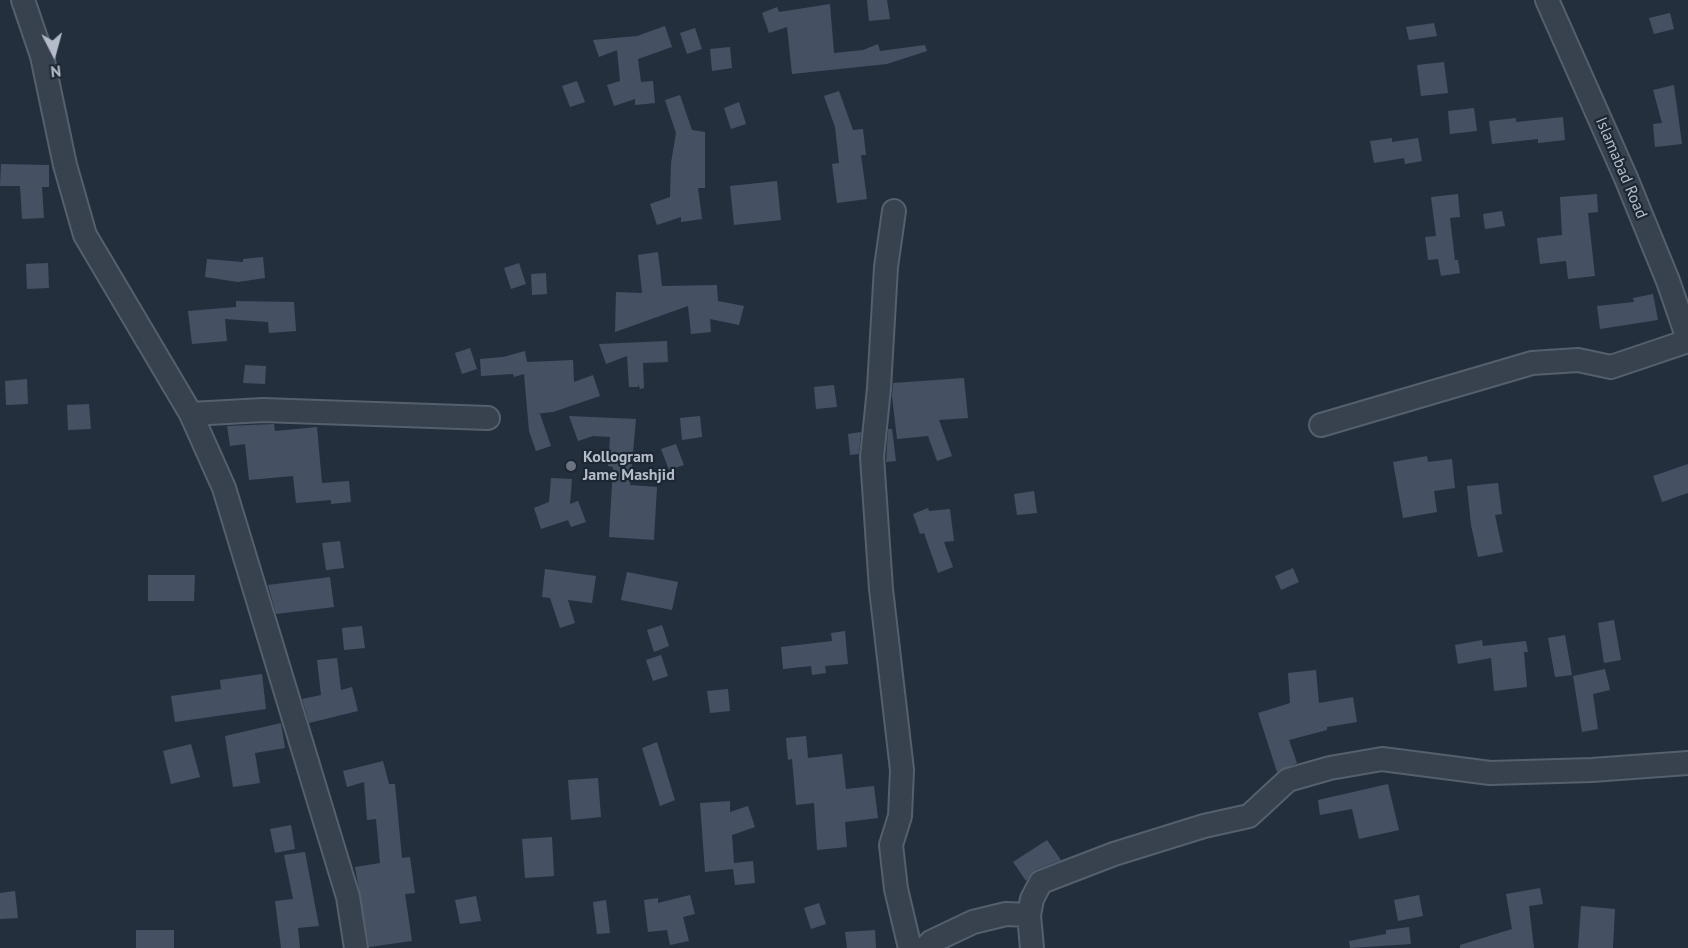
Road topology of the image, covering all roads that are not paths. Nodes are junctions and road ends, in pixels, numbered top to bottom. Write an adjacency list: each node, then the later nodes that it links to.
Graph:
1 (23, 0): 5 (street)
2 (1547, 0): 4 (street, Islamabad Road)
3 (894, 211): 11 (street)
4 (1688, 340): 7 (street)
5 (191, 414): 6 (street); 10 (street)
6 (488, 418)
7 (1321, 425)
8 (1688, 763): 9 (street)
9 (1029, 915): 12 (street); 13 (street)
10 (356, 948)
11 (910, 948)
12 (925, 948)
13 (1032, 948)

